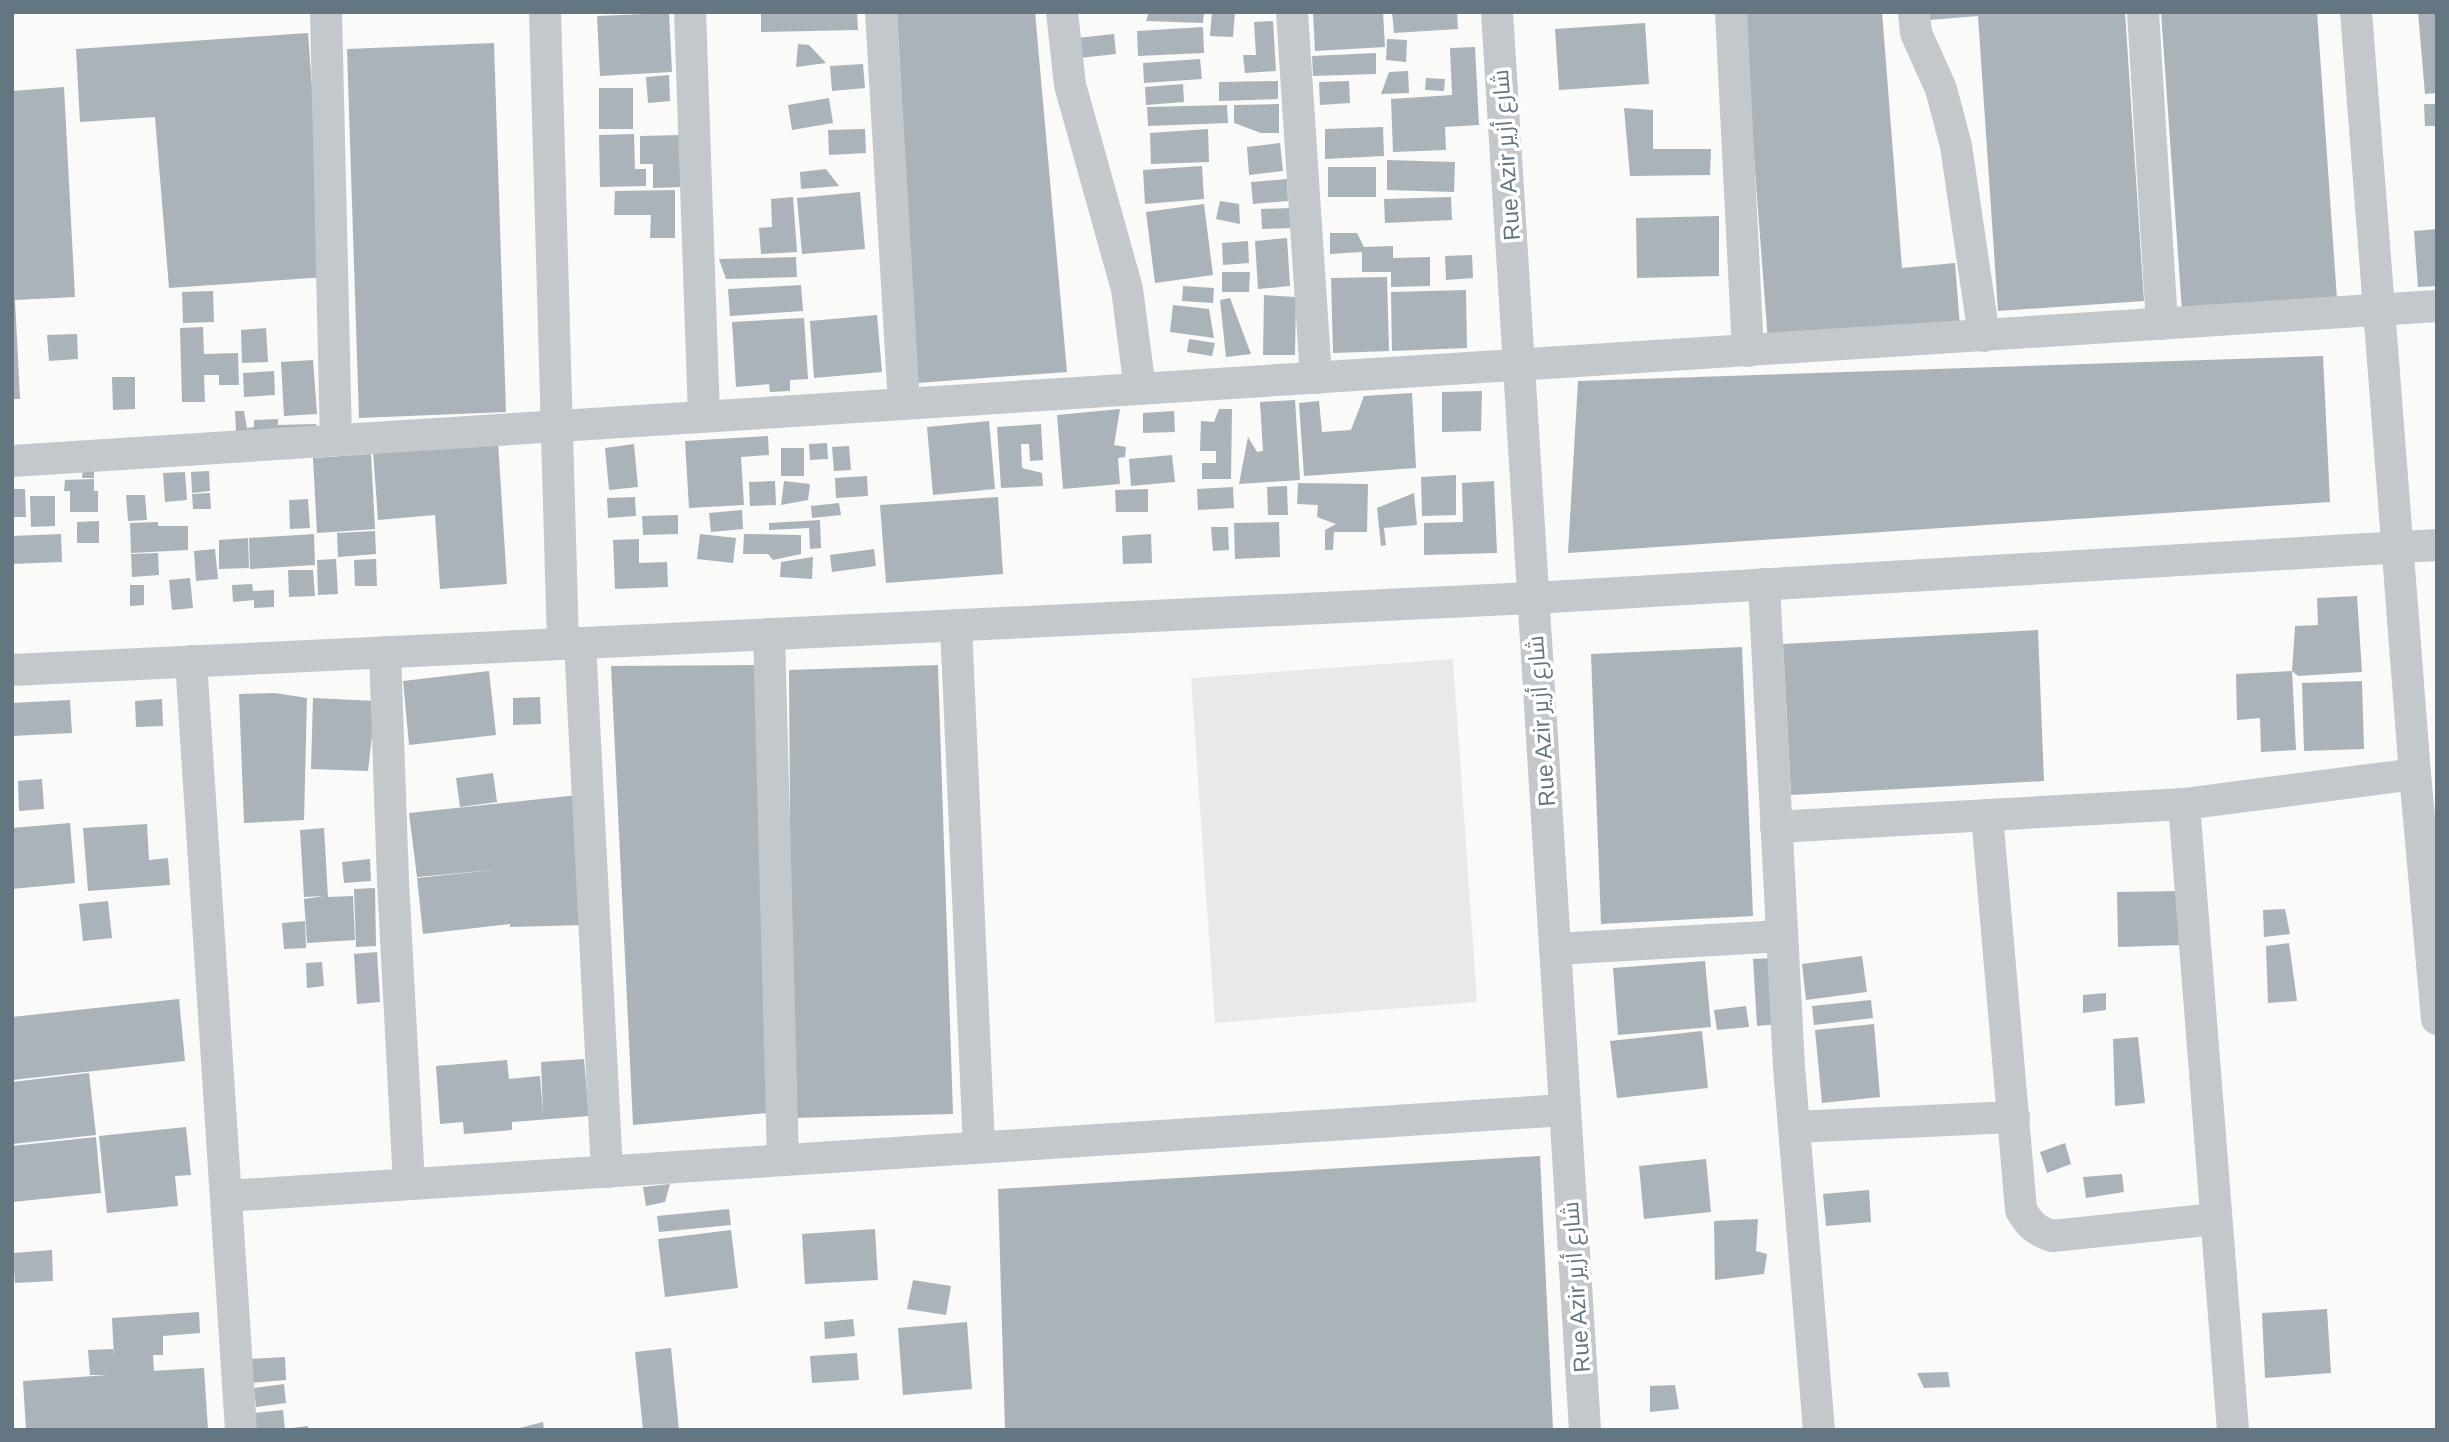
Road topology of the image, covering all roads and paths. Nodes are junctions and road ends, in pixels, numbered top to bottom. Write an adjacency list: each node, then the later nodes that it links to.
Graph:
1 (326, 12): 23 (street)
2 (545, 12): 22 (street)
3 (690, 12): 21 (street)
4 (881, 12): 20 (street)
5 (1062, 12): 19 (street)
6 (1292, 12): 18 (street)
7 (1497, 12): 17 (street, Rue Azir شارع أزير)
8 (1731, 12): 16 (street)
9 (1914, 12): 15 (street)
10 (2143, 12): 14 (street)
11 (2356, 12): 13 (street)
12 (2437, 306): 13 (street)
13 (2378, 311): 14 (street); 26 (street)
14 (2162, 324): 15 (street)
15 (1984, 335): 16 (street)
16 (1748, 351): 17 (street)
17 (1519, 365): 18 (street); 28 (street, Rue Azir شارع أزير)
18 (1316, 378): 19 (street)
19 (1140, 389): 20 (street)
20 (904, 404): 21 (street)
21 (704, 416): 22 (street)
22 (557, 426): 23 (street); 31 (street)
23 (336, 440): 24 (street)
24 (12, 461)
25 (2437, 545): 26 (street)
26 (2397, 547): 27 (street); 35 (street)
27 (1763, 584): 28 (street); 38 (street)
28 (1533, 598): 29 (street); 40 (street, Rue Azir شارع أزير)
29 (956, 625): 30 (street); 45 (street)
30 (769, 634): 31 (street); 46 (street)
31 (572, 643): 32 (street); 47 (street)
32 (385, 652): 33 (street); 48 (street)
33 (191, 661): 34 (street); 49 (street)
34 (12, 670)
35 (2415, 774): 36 (street); 41 (street)
36 (2183, 804): 37 (street); 50 (street)
37 (1987, 815): 38 (street); 43 (street)
38 (1776, 827): 39 (street)
39 (1783, 936): 40 (street); 44 (street)
40 (1555, 949): 42 (street, Rue Azir شارع أزير)
41 (2437, 1019)
42 (1565, 1110): 45 (street); 52 (street, Rue Azir شارع أزير)
43 (2014, 1117): 44 (street); 50 (street)
44 (1794, 1127): 53 (street)
45 (979, 1147): 46 (street)
46 (783, 1160): 47 (street)
47 (607, 1172): 48 (street)
48 (408, 1184): 49 (street)
49 (226, 1196): 51 (street)
50 (2216, 1219): 54 (street)
51 (241, 1430)
52 (1585, 1430)
53 (1819, 1430)
54 (2233, 1430)

